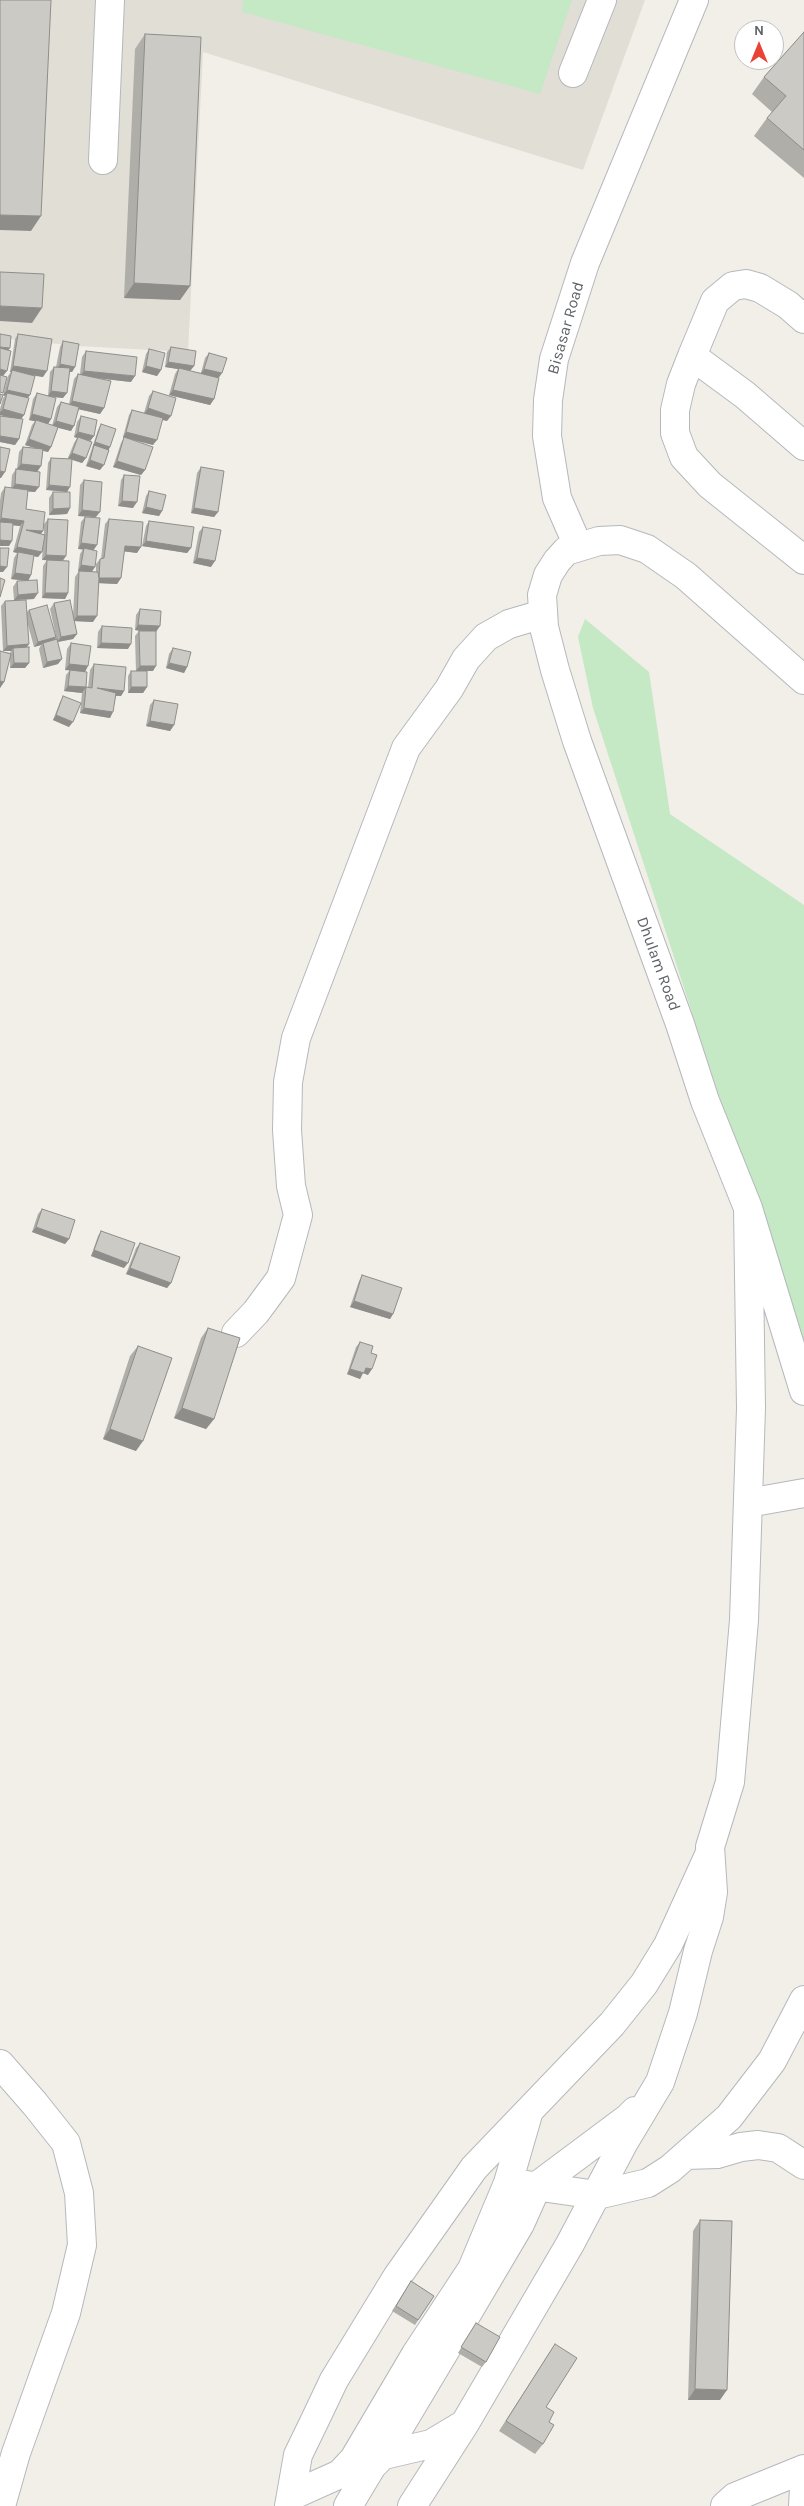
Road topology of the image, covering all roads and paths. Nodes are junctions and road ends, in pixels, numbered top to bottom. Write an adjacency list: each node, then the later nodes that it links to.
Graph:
1 (110, 0): 5 (street)
2 (602, 0): 4 (street)
3 (694, 0): 9 (street, Bisasar Road)
4 (573, 72)
5 (103, 160)
6 (804, 319): 7 (street)
7 (692, 356): 8 (street); 10 (street)
8 (804, 446)
9 (578, 546): 11 (street, Dhulam Road); 12 (street)
10 (804, 560)
11 (544, 614): 13 (street, Dhulam Road); 14 (street)
12 (804, 680)
13 (748, 1208): 15 (street, Dhulam Road); 17 (street)
14 (236, 1333)
15 (804, 1391)
16 (804, 1493): 17 (street)
17 (748, 1503): 18 (street)
18 (711, 1852): 21 (street); 22 (street)
19 (804, 2000): 23 (street)
20 (0, 2064): 35 (street)
21 (660, 2082): 27 (street); 28 (street)
22 (530, 2107): 25 (street); 26 (street)
23 (686, 2155): 24 (street); 28 (street)
24 (804, 2165)
25 (474, 2168): 26 (street); 34 (street)
26 (508, 2183): 27 (street); 31 (street)
27 (538, 2186): 28 (street); 30 (street)
28 (597, 2195): 29 (street)
29 (464, 2425): 30 (street); 37 (street)
30 (382, 2456): 31 (street); 36 (street)
31 (354, 2460): 34 (street)
32 (804, 2469): 38 (street)
33 (804, 2488): 39 (street)
34 (290, 2501)
35 (1, 2506)
36 (348, 2506)
37 (412, 2506)
38 (725, 2506)
39 (803, 2506)

